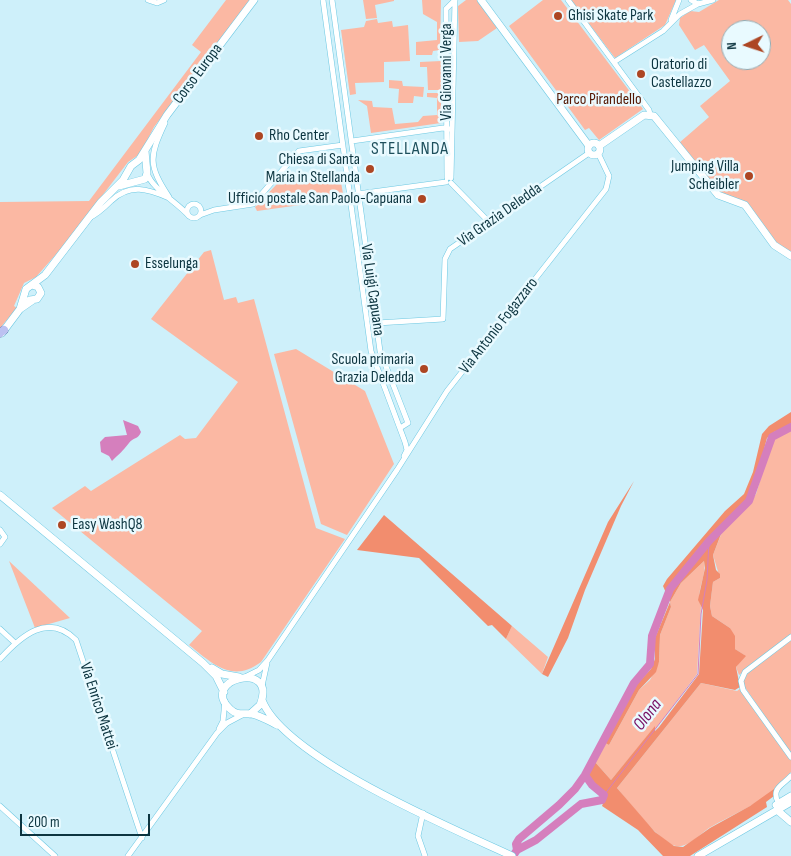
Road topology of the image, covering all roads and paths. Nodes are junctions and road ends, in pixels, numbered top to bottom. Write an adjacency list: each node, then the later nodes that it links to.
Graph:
1 (148, 0): 2 (street)
2 (164, 0)
3 (254, 0): 18 (main road, Corso Europa)
4 (323, 0): 14 (street, Via Luigi Capuana)
5 (332, 0): 13 (street, Via Luigi Capuana)
6 (455, 0): 19 (street, Via Giovanni Verga)
7 (481, 0): 22 (main road)
8 (568, 0): 16 (street)
9 (679, 0): 15 (street)
10 (691, 0): 12 (street)
11 (713, 0): 12 (street)
12 (698, 4): 15 (street)
13 (334, 16): 14 (street); 20 (street, Via Luigi Capuana)
14 (325, 17): 21 (street, Via Luigi Capuana)
15 (670, 22): 16 (street)
16 (614, 62): 17 (street)
17 (650, 114): 24 (main road); 43 (main road)
18 (167, 115): 23 (main road, Corso Europa); 34 (street)
19 (449, 129): 20 (street); 28 (street, Via Giovanni Verga)
20 (352, 142): 21 (street); 32 (street, Via Luigi Capuana)
21 (343, 145): 33 (street, Via Luigi Capuana); 38 (street)
22 (589, 149): 24 (main road); 42 (street, Via Grazia Deledda)
23 (146, 150): 25 (main road, Corso Europa); 26 (main road)
24 (598, 150): 53 (street, Via Antonio Fogazzaro)
25 (135, 163): 26 (main road); 27 (main road)
26 (147, 170): 29 (main road); 30 (street)
27 (128, 173): 29 (main road); 31 (main road)
28 (448, 180): 32 (street); 42 (street)
29 (136, 182): 30 (street); 31 (main road)
30 (157, 188): 34 (street)
31 (112, 190): 41 (main road)
32 (358, 194): 33 (street); 50 (street, Via Luigi Capuana)
33 (350, 196): 52 (street, Via Luigi Capuana)
34 (170, 198): 35 (street); 41 (street)
35 (178, 203): 36 (street); 40 (street)
36 (191, 205): 37 (street); 40 (street)
37 (198, 206): 38 (street); 39 (street)
38 (214, 210): 39 (street)
39 (200, 215): 40 (street)
40 (189, 216)
41 (88, 219): 44 (main road)
42 (489, 222): 50 (street, Via Grazia Deledda)
43 (791, 256)
44 (46, 274): 45 (main road); 47 (main road)
45 (32, 285): 46 (main road); 47 (main road)
46 (25, 292): 48 (main road); 49 (main road)
47 (40, 292): 48 (main road)
48 (33, 300): 49 (main road)
49 (20, 309): 51 (main road)
50 (377, 323): 52 (street, Via Luigi Capuana)
51 (1, 333)
52 (400, 428): 54 (street, Via Luigi Capuana)
53 (418, 438): 54 (street); 55 (street, Via Antonio Fogazzaro)
54 (405, 442): 55 (street)
55 (395, 471): 63 (street)
56 (0, 495): 64 (main road)
57 (0, 530): 58 (street)
58 (0, 544)
59 (0, 628): 61 (street)
60 (790, 638): 73 (street)
61 (15, 643): 62 (street, Via Enrico Mattei); 81 (street, Via Enrico Mattei)
62 (0, 659)
63 (268, 660): 65 (street); 66 (street)
64 (203, 663): 65 (main road); 67 (main road)
65 (242, 677): 66 (main road); 67 (main road)
66 (262, 690): 68 (main road)
67 (224, 692): 69 (main road)
68 (262, 700): 70 (main road); 71 (main road)
69 (225, 701): 70 (main road); 72 (street)
70 (246, 714): 71 (main road); 72 (street)
71 (280, 726): 77 (main road)
72 (217, 733): 81 (street)
73 (791, 757)
74 (791, 776): 75 (street)
75 (784, 804): 78 (main road); 79 (main road); 79 (main road); 80 (main road)
76 (0, 806): 83 (street)
77 (423, 813): 82 (main road); 85 (street)
78 (791, 816)
79 (756, 820): 86 (main road)
80 (791, 822)
81 (142, 838): 84 (street)
82 (510, 855)
83 (56, 856)
84 (128, 856)
85 (425, 856)
86 (698, 856)

